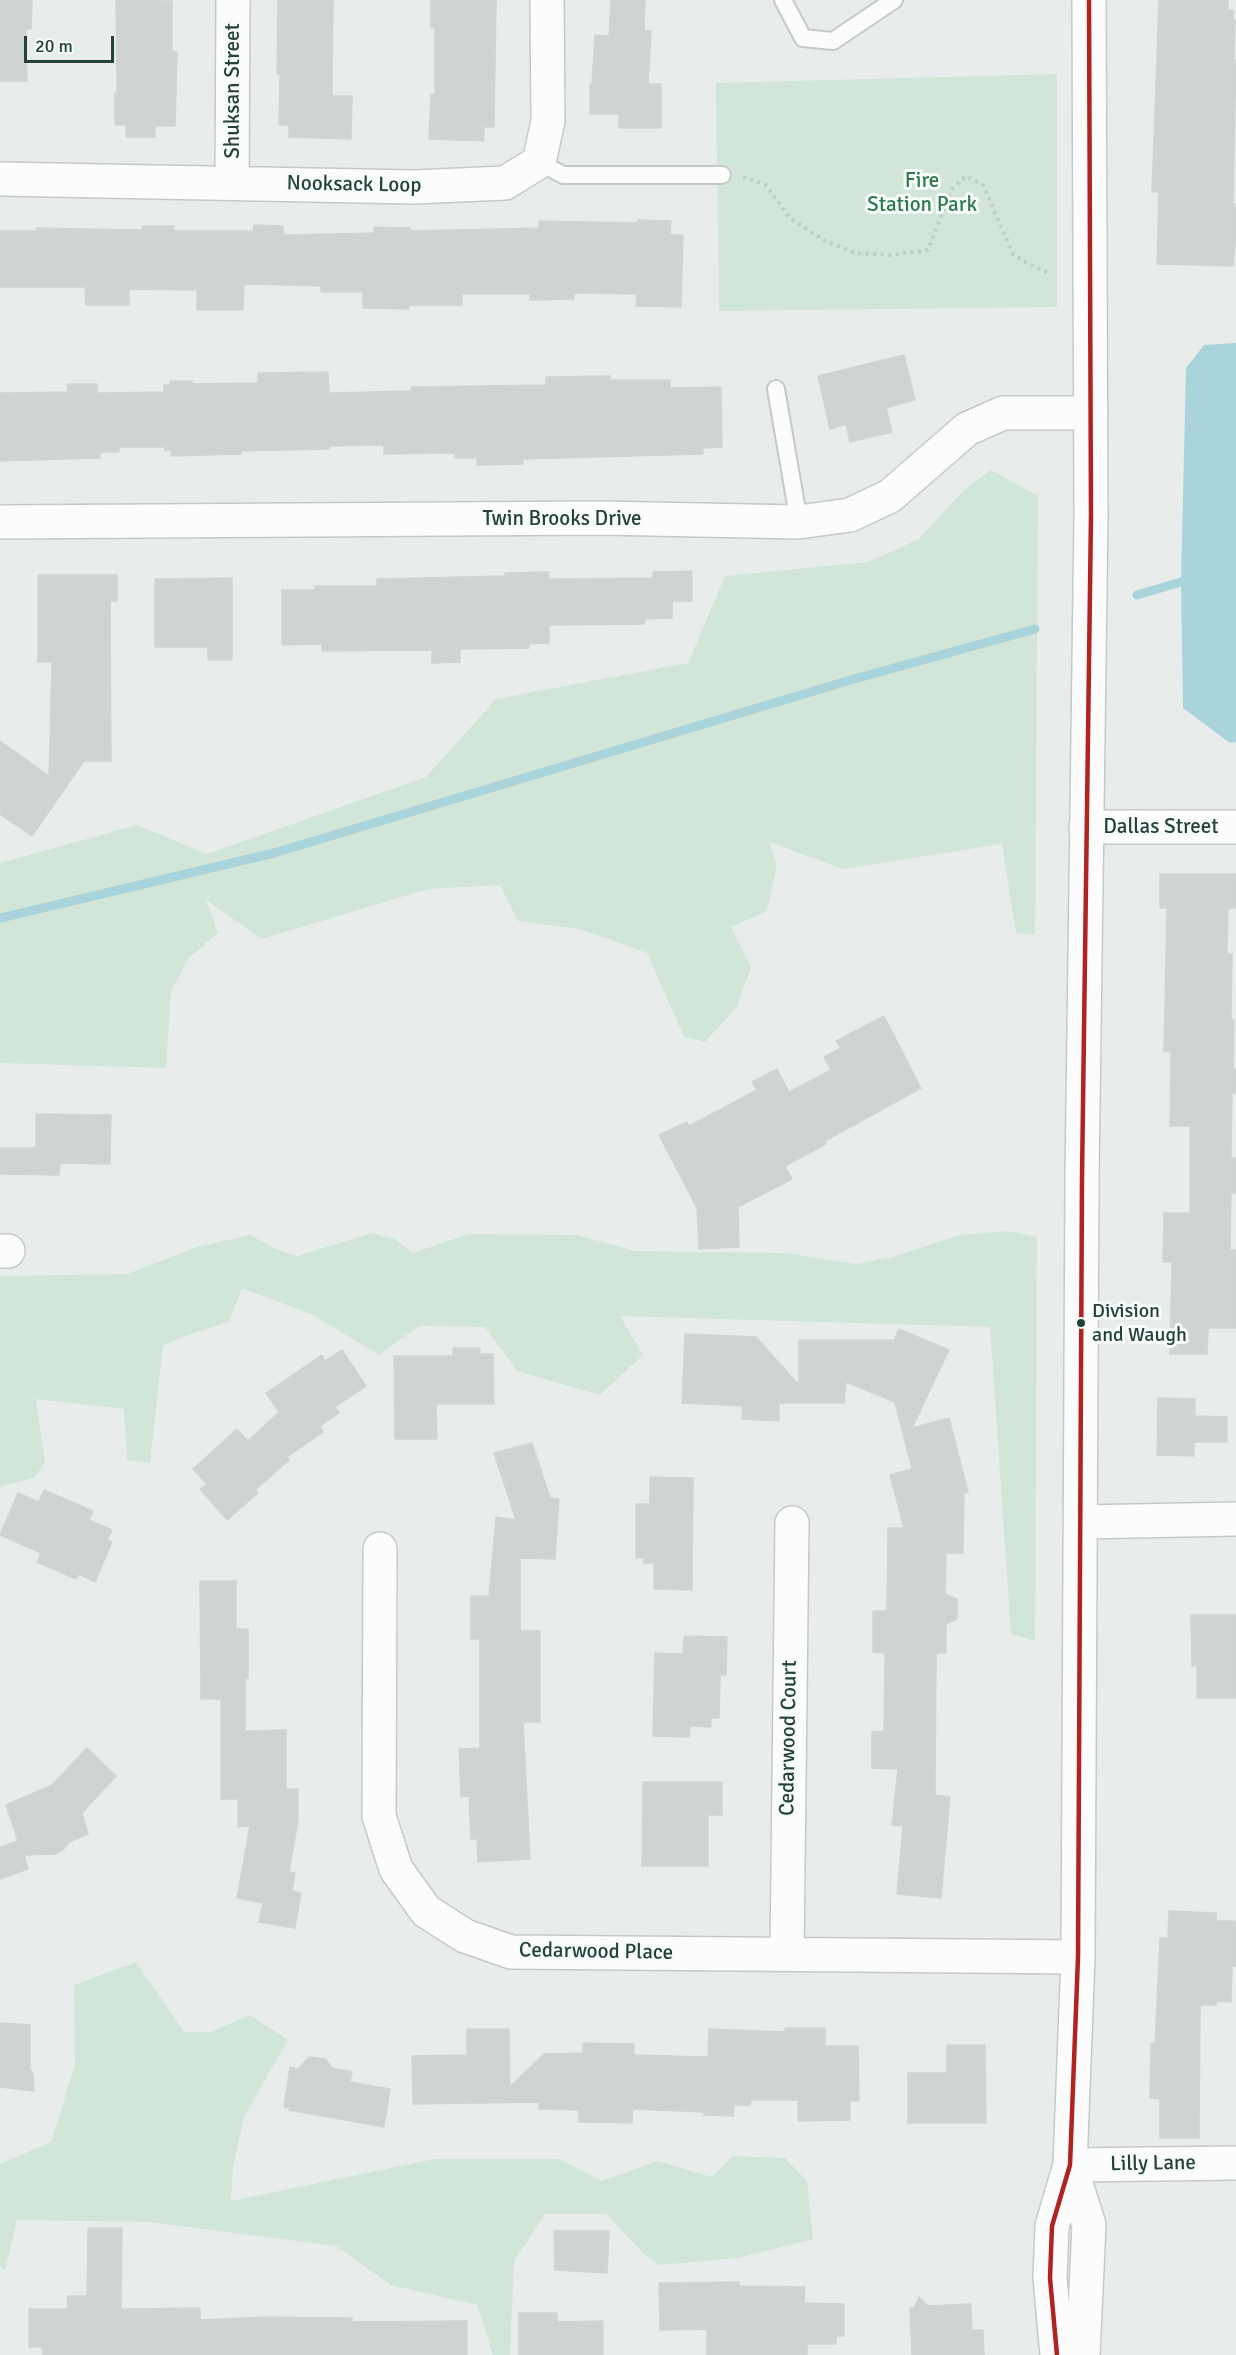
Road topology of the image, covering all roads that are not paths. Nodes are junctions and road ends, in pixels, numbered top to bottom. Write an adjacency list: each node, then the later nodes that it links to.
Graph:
1 (233, 0): 9 (street, Shuksan Street)
2 (547, 0): 6 (street)
3 (783, 0): 4 (lane)
4 (894, 0)
5 (1089, 0): 11 (street)
6 (539, 162): 7 (lane); 9 (street, Nooksack Loop)
7 (722, 175)
8 (0, 179): 9 (street, Nooksack Loop)
9 (232, 183)
10 (776, 389): 13 (lane)
11 (1092, 413): 13 (street, Twin Brooks Drive); 14 (street)
12 (0, 522): 13 (street, Twin Brooks Drive)
13 (799, 522)
14 (1086, 827): 15 (street, Dallas Street); 17 (street)
15 (1236, 827)
16 (1236, 1519): 17 (street)
17 (1081, 1522): 21 (street)
18 (792, 1523): 20 (street, Cedarwood Court)
19 (380, 1549): 20 (street, Cedarwood Place)
20 (787, 1954): 21 (street, Cedarwood Place)
21 (1078, 1958): 23 (street)
22 (1236, 2163): 23 (street, Lilly Lane)
23 (1070, 2165): 24 (street); 25 (street)
24 (1057, 2355)
25 (1083, 2355)

